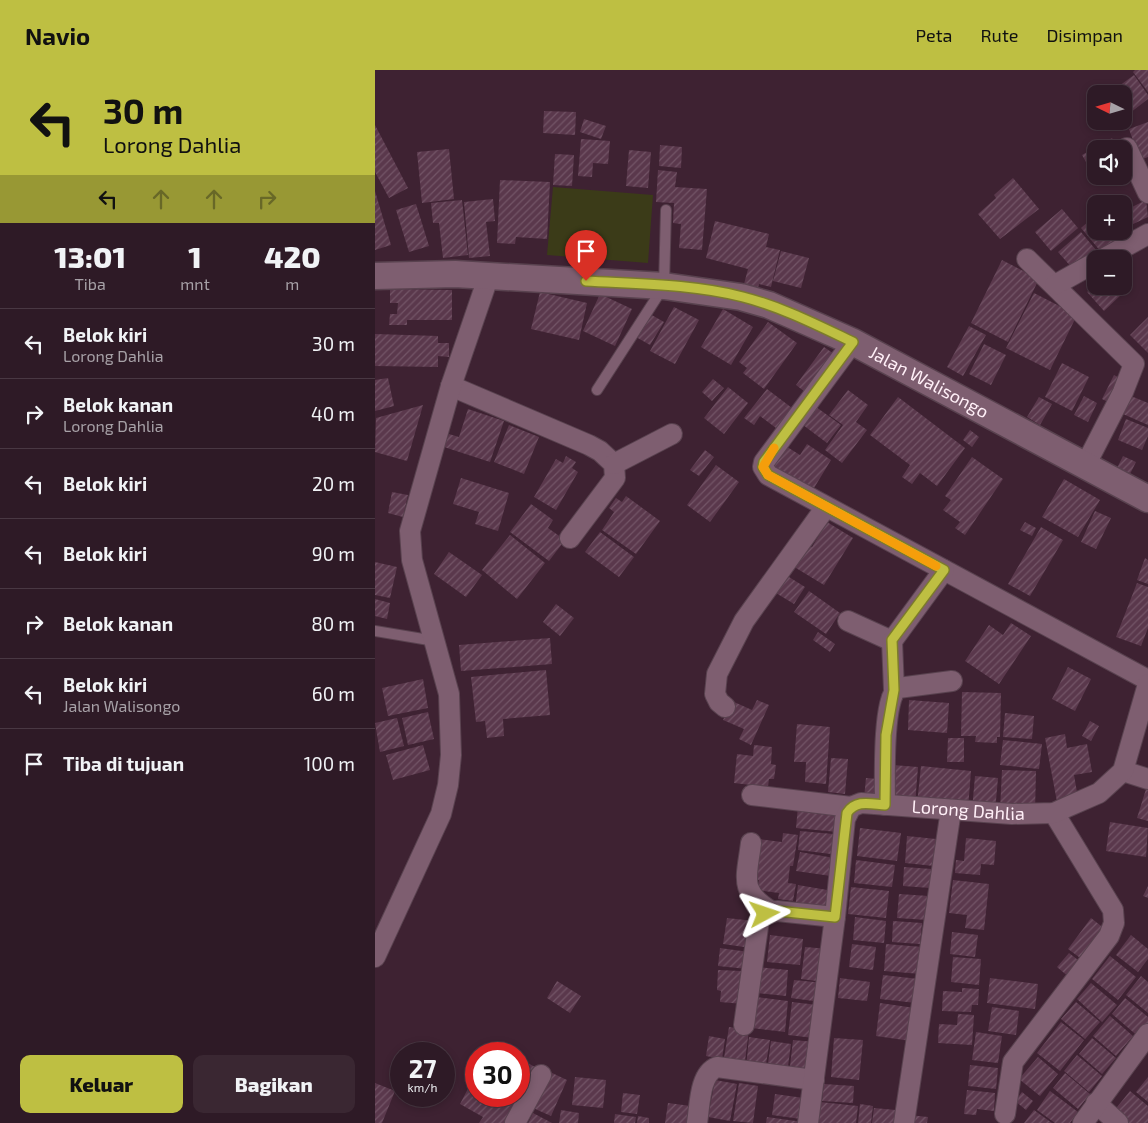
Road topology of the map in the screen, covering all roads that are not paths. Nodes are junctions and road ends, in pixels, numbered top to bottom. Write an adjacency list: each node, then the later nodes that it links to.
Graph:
1 (1132, 158): 2 (street)
2 (1147, 186)
3 (665, 210): 11 (lane)
4 (1148, 234): 5 (street)
5 (1119, 250)
6 (1027, 259): 10 (street)
7 (1087, 267): 10 (street)
8 (489, 275): 9 (street, Jalan Walisongo); 11 (street, Jalan Walisongo); 13 (street)
9 (375, 276)
10 (1055, 285): 17 (street)
11 (664, 286): 12 (street, Jalan Walisongo); 14 (lane)
12 (853, 342): 17 (street, Jalan Walisongo); 19 (street)
13 (451, 386): 16 (street); 25 (street)
14 (597, 390)
15 (672, 434): 16 (street)
16 (615, 464): 20 (street)
17 (1085, 466): 18 (street, Jalan Walisongo)
18 (1148, 499)
19 (826, 506): 21 (street); 29 (street)
20 (569, 538)
21 (944, 570): 24 (street); 27 (street)
22 (848, 621): 24 (street)
23 (375, 632): 25 (lane)
24 (892, 640): 28 (street)
25 (435, 641): 40 (street)
26 (952, 682): 28 (street)
27 (1148, 682): 30 (street)
28 (894, 690): 33 (street)
29 (725, 707)
30 (1123, 771): 31 (street); 36 (street, Lorong Dahlia)
31 (1148, 779)
32 (752, 796): 34 (street, Lorong Dahlia)
33 (885, 805): 34 (street, Lorong Dahlia); 35 (street, Lorong Dahlia)
34 (851, 807): 39 (street)
35 (951, 810): 36 (street, Lorong Dahlia); 51 (street)
36 (1054, 812): 47 (street)
37 (751, 844): 38 (street)
38 (771, 911): 39 (street); 42 (street)
39 (835, 917): 45 (street)
40 (383, 921): 41 (street)
41 (375, 957)
42 (744, 1025)
43 (1148, 1034): 46 (street)
44 (541, 1075): 48 (street)
45 (814, 1080): 49 (street); 50 (street)
46 (1096, 1104): 52 (street); 53 (street)
47 (1005, 1114)
48 (515, 1123)
49 (697, 1123)
50 (808, 1123)
51 (904, 1123)
52 (1083, 1123)
53 (1117, 1123)

